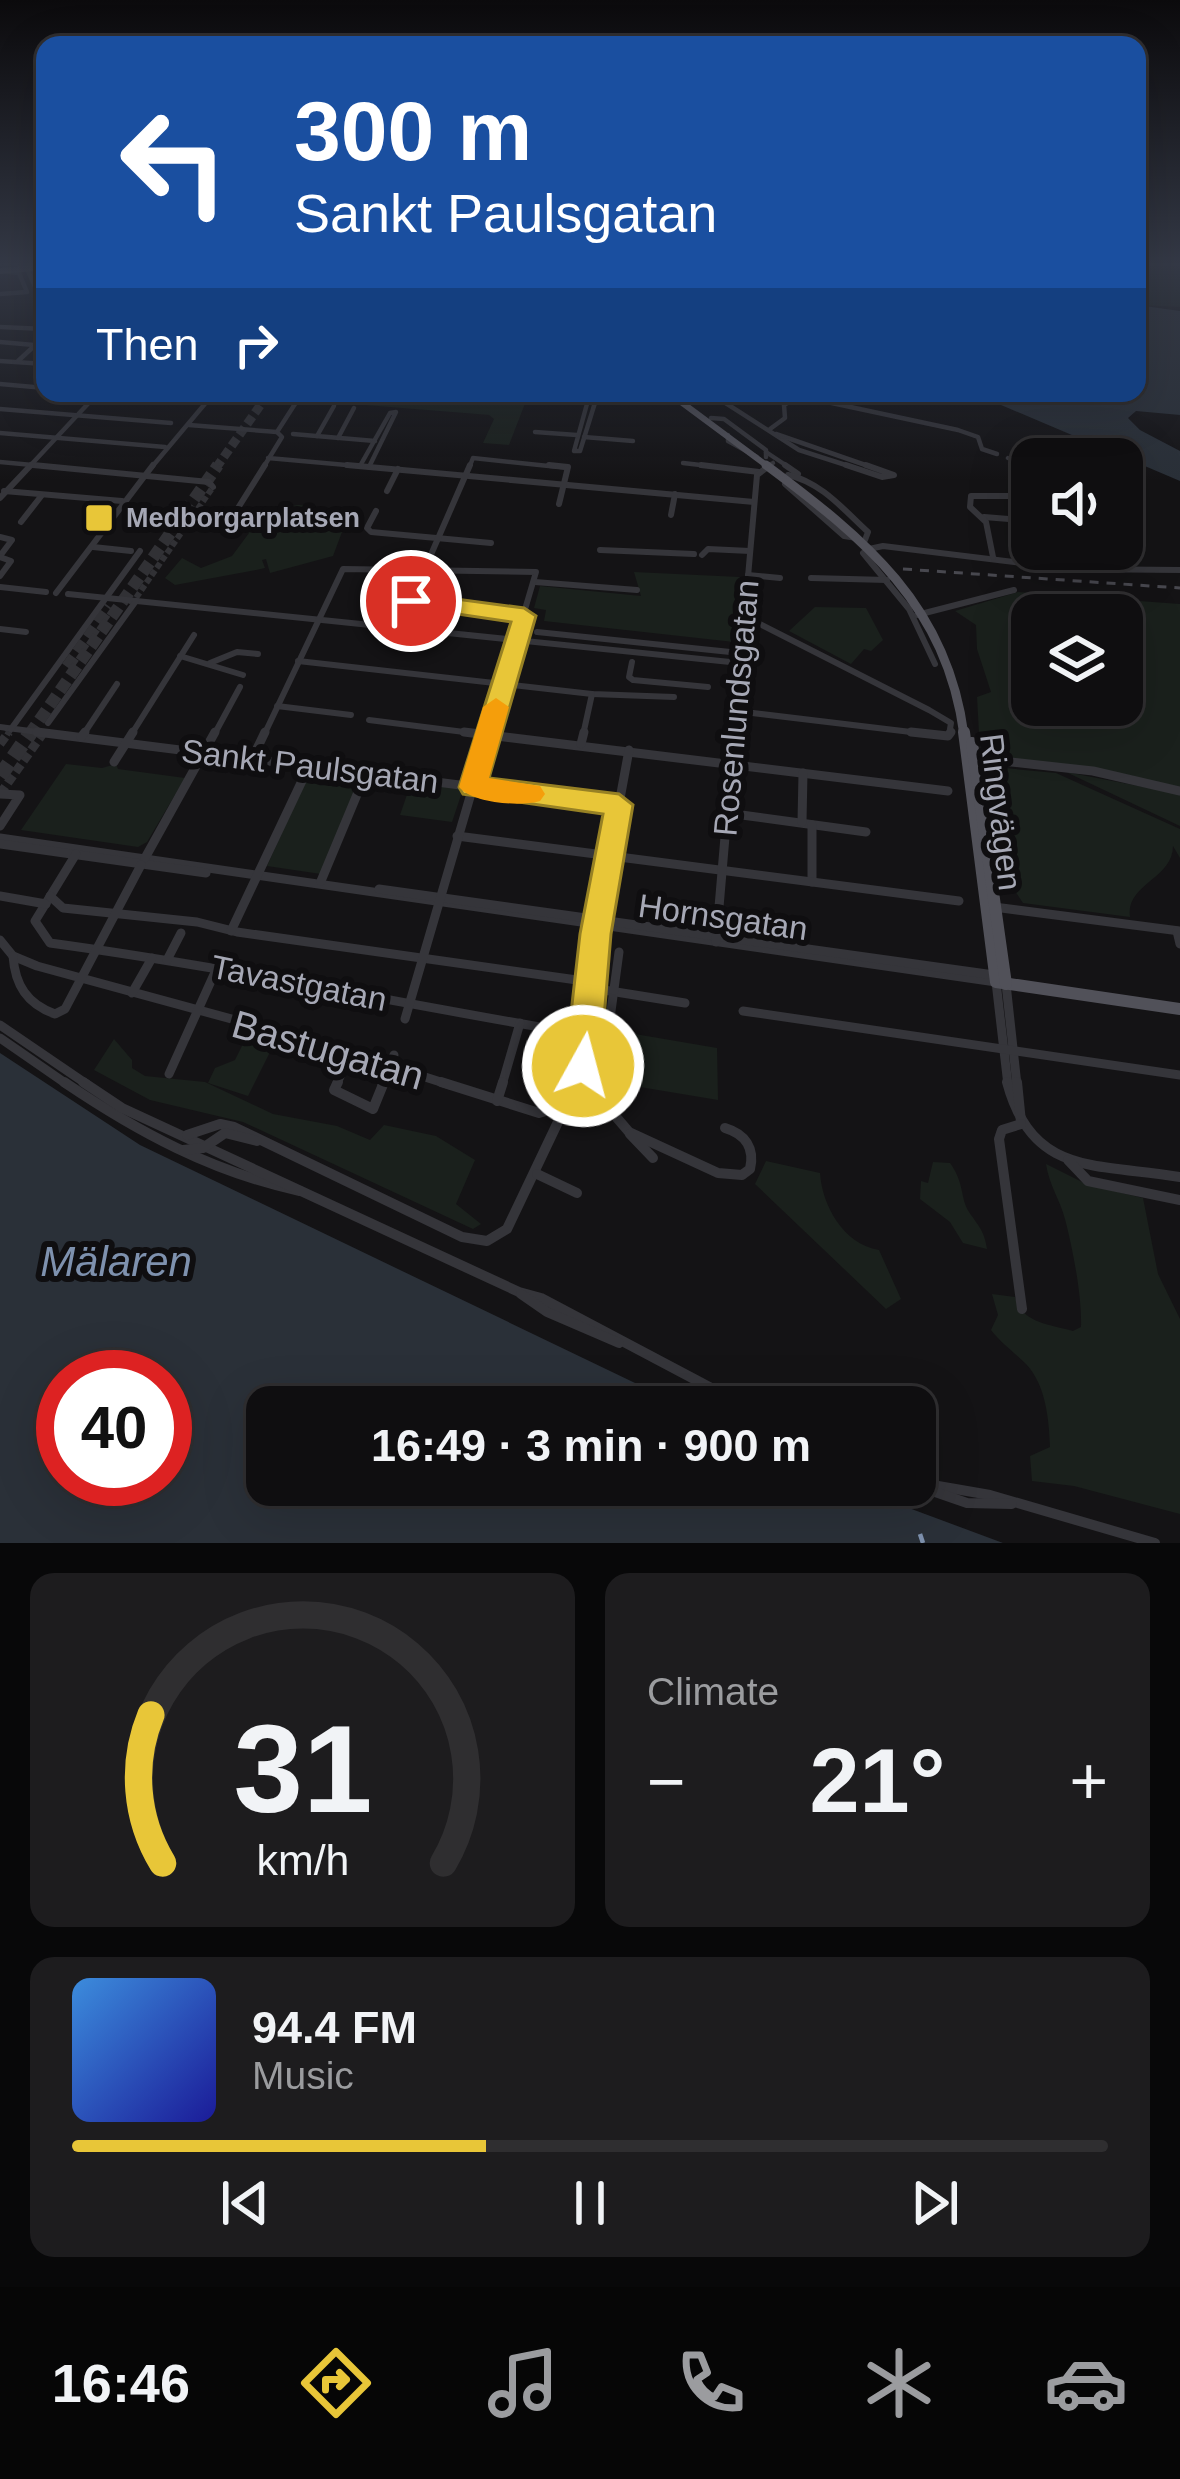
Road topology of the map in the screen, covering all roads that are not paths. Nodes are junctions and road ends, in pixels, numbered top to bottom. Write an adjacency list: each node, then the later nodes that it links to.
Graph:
1 (0, 342): 2 (street)
2 (35, 345): 4 (street)
3 (0, 361): 4 (street)
4 (17, 362): 5 (street)
5 (36, 363)
6 (0, 384): 7 (street)
7 (36, 387)
8 (91, 402): 20 (street)
9 (204, 402): 22 (street)
10 (296, 402): 24 (street)
11 (592, 402): 29 (street)
12 (686, 402): 38 (main road, Ringvägen)
13 (687, 402): 38 (main road, Ringvägen)
14 (721, 402): 23 (street)
15 (788, 402): 23 (street)
16 (824, 402): 34 (street)
17 (334, 406): 28 (street)
18 (354, 408): 31 (street)
19 (0, 409): 20 (street)
20 (77, 415): 21 (street); 30 (street)
21 (171, 423)
22 (185, 424): 24 (street); 33 (street); 46 (street)
23 (773, 431): 23 (street)
24 (277, 432): 35 (street)
25 (535, 432): 29 (street)
26 (0, 433): 30 (street)
27 (293, 434): 28 (street)
28 (317, 436): 31 (street)
29 (580, 436): 32 (street)
30 (58, 438): 33 (street); 41 (street)
31 (338, 438): 42 (street)
32 (633, 441)
33 (165, 447): 46 (street)
34 (997, 454)
35 (268, 458): 42 (street); 58 (street)
36 (1008, 458): 37 (street)
37 (1011, 459)
38 (768, 461): 44 (street); 47 (main road, Ringvägen); 47 (street, Ringvägen)
39 (0, 463): 41 (street)
40 (683, 463): 44 (street)
41 (31, 466): 46 (street); 51 (street)
42 (364, 466): 43 (street)
43 (398, 469): 45 (street); 50 (street)
44 (758, 472): 56 (street, Rosenlundsgatan)
45 (464, 475): 49 (street); 49 (street); 65 (street)
46 (143, 476): 48 (street); 55 (street)
47 (790, 476): 67 (main road, Ringvägen)
48 (212, 484)
49 (565, 484): 53 (street); 57 (street)
50 (387, 491)
51 (2, 493): 52 (street)
52 (43, 494): 55 (street); 63 (street)
53 (674, 494): 56 (street); 60 (street)
54 (1011, 495): 61 (street)
55 (122, 502): 68 (street)
56 (754, 502): 70 (street, Rosenlundsgatan)
57 (559, 504)
58 (238, 508)
59 (376, 511): 65 (street)
60 (671, 515)
61 (982, 517): 62 (street); 72 (street)
62 (1011, 519)
63 (21, 522)
64 (0, 537): 71 (street)
65 (437, 538): 66 (street); 73 (street)
66 (491, 543)
67 (866, 546): 72 (street); 80 (street, Ringvägen); 89 (main road, Ringvägen)
68 (93, 547): 81 (street); 85 (street)
69 (600, 550): 70 (street)
70 (750, 551): 75 (street, Rosenlundsgatan)
71 (0, 556): 76 (street)
72 (993, 556): 74 (street)
73 (424, 569): 77 (street); 88 (street); 92 (street)
74 (1180, 570)
75 (748, 575): 78 (street); 91 (street, Rosenlundsgatan)
76 (0, 576)
77 (535, 577): 82 (street); 90 (street)
78 (780, 578)
79 (811, 578): 80 (street)
80 (889, 580): 89 (street, Ringvägen)
81 (0, 587)
82 (637, 590)
83 (1014, 590): 89 (street)
84 (68, 594): 85 (street)
85 (104, 598): 87 (street); 119 (street)
86 (385, 600): 93 (street)
87 (136, 601): 92 (street); 120 (street)
88 (411, 601): 90 (street); 94 (street)
89 (923, 614): 106 (street, Ringvägen); 118 (main road, Ringvägen)
90 (524, 616): 98 (street)
91 (744, 616): 102 (street, Rosenlundsgatan); 118 (street)
92 (318, 618): 93 (street); 103 (street)
93 (374, 626): 94 (street)
94 (399, 628): 98 (street)
95 (0, 629): 96 (street)
96 (26, 632)
97 (537, 632): 102 (street)
98 (521, 634): 102 (street); 109 (street)
99 (194, 635): 101 (street)
100 (258, 654): 105 (street)
101 (180, 656): 105 (street); 123 (street)
102 (740, 658): 115 (street, Rosenlundsgatan)
103 (298, 661): 109 (street); 114 (street)
104 (632, 662): 112 (street)
105 (210, 663): 107 (street)
106 (935, 664)
107 (242, 675)
108 (117, 684): 122 (street)
109 (503, 684): 113 (street); 121 (street)
110 (240, 687): 126 (street)
111 (708, 687): 112 (street)
112 (675, 690): 113 (street)
113 (592, 694): 124 (street)
114 (277, 706): 116 (street); 128 (street)
115 (736, 711): 118 (street); 130 (street, Rosenlundsgatan)
116 (351, 715)
117 (369, 720): 121 (street)
118 (962, 727): 127 (main road, Ringvägen)
119 (5, 728): 120 (street, Sankt Paulsgatan)
120 (45, 728): 122 (street, Sankt Paulsgatan)
121 (489, 733): 124 (street); 134 (street)
122 (81, 737): 123 (street, Sankt Paulsgatan)
123 (126, 743): 126 (street, Sankt Paulsgatan); 129 (street)
124 (581, 744): 125 (street)
125 (629, 750): 130 (street); 138 (street)
126 (204, 753): 128 (street, Sankt Paulsgatan); 146 (street)
127 (971, 758): 136 (street); 155 (main road, Ringvägen)
128 (252, 759): 131 (street, Sankt Paulsgatan)
129 (114, 762)
130 (731, 763): 133 (street); 139 (street, Rosenlundsgatan)
131 (310, 766): 132 (street, Sankt Paulsgatan); 148 (street)
132 (366, 773): 134 (street, Sankt Paulsgatan); 149 (street)
133 (803, 773): 135 (street); 140 (street)
134 (473, 787): 138 (street, Sankt Paulsgatan); 143 (street)
135 (948, 791)
136 (1180, 791)
137 (0, 794): 142 (street)
138 (619, 805): 145 (street)
139 (727, 813): 140 (street); 147 (street, Rosenlundsgatan)
140 (807, 824): 141 (street); 150 (street)
141 (866, 832)
142 (0, 836): 144 (street, Hornsgatan); 146 (street, Hornsgatan)
143 (457, 836): 145 (street); 153 (street)
144 (76, 854): 146 (street, Hornsgatan); 152 (street)
145 (610, 856): 147 (street); 157 (street)
146 (144, 860): 148 (street, Hornsgatan); 156 (street)
147 (723, 872): 150 (street); 162 (street, Rosenlundsgatan)
148 (258, 876): 149 (street, Hornsgatan); 153 (street, Hornsgatan); 158 (street)
149 (321, 880): 153 (street, Hornsgatan)
150 (812, 882): 154 (street)
151 (0, 896): 152 (street)
152 (48, 900): 156 (street); 164 (street, Tavastgatan)
153 (439, 900): 157 (street, Hornsgatan); 169 (street)
154 (959, 901)
155 (991, 906): 159 (street); 172 (main road, Ringvägen)
156 (114, 915): 158 (street); 164 (street)
157 (597, 923): 162 (street, Hornsgatan); 173 (street)
158 (231, 931): 169 (street)
159 (1178, 931): 163 (street)
160 (182, 933): 168 (street)
161 (0, 940): 166 (street)
162 (716, 940): 172 (street, Hornsgatan)
163 (1180, 944)
164 (96, 949): 167 (street, Tavastgatan); 171 (street)
165 (620, 952): 174 (street)
166 (13, 956): 171 (street, Bastugatan); 171 (street)
167 (152, 958): 168 (street, Tavastgatan); 175 (street)
168 (167, 960): 170 (street, Tavastgatan)
169 (422, 960): 173 (street); 178 (street)
170 (217, 970): 178 (street, Tavastgatan); 181 (street)
171 (81, 978): 175 (street, Bastugatan)
172 (1001, 980): 179 (main road, Hornsgatan); 187 (street, Ringvägen)
173 (591, 985): 174 (street); 176 (street)
174 (612, 992): 177 (street); 196 (street)
175 (131, 993): 181 (street, Bastugatan)
176 (590, 1002): 185 (street, Bastugatan); 204 (street)
177 (685, 1003)
178 (409, 1004): 182 (street); 183 (street, Tavastgatan)
179 (1180, 1005)
180 (743, 1010): 187 (street)
181 (195, 1012): 188 (street, Bastugatan); 190 (street)
182 (405, 1019)
183 (520, 1023): 185 (street, Tavastgatan); 192 (street)
184 (0, 1025): 197 (street)
185 (574, 1033): 192 (street, Bastugatan)
186 (0, 1038): 200 (street)
187 (1010, 1050): 191 (street); 193 (street, Ringvägen)
188 (350, 1054): 189 (street, Bastugatan); 189 (street)
189 (392, 1061): 192 (street, Bastugatan)
190 (170, 1074)
191 (1180, 1075)
192 (497, 1101)
193 (1021, 1124): 202 (street, Ringvägen); 209 (street)
194 (229, 1126): 197 (street); 198 (street); 199 (street)
195 (725, 1127): 196 (street)
196 (629, 1132): 201 (street)
197 (187, 1135): 199 (street)
198 (259, 1142): 199 (street); 204 (street)
199 (203, 1148): 200 (street); 203 (street); 206 (street)
200 (183, 1150): 203 (street)
201 (652, 1158)
202 (1067, 1159): 205 (street); 208 (street)
203 (211, 1164): 206 (street)
204 (537, 1174): 207 (street)
205 (1180, 1177)
206 (308, 1192): 210 (street)
207 (577, 1193)
208 (1179, 1203)
209 (1022, 1309)
210 (706, 1386)
211 (936, 1491): 212 (street)
212 (1155, 1543)

